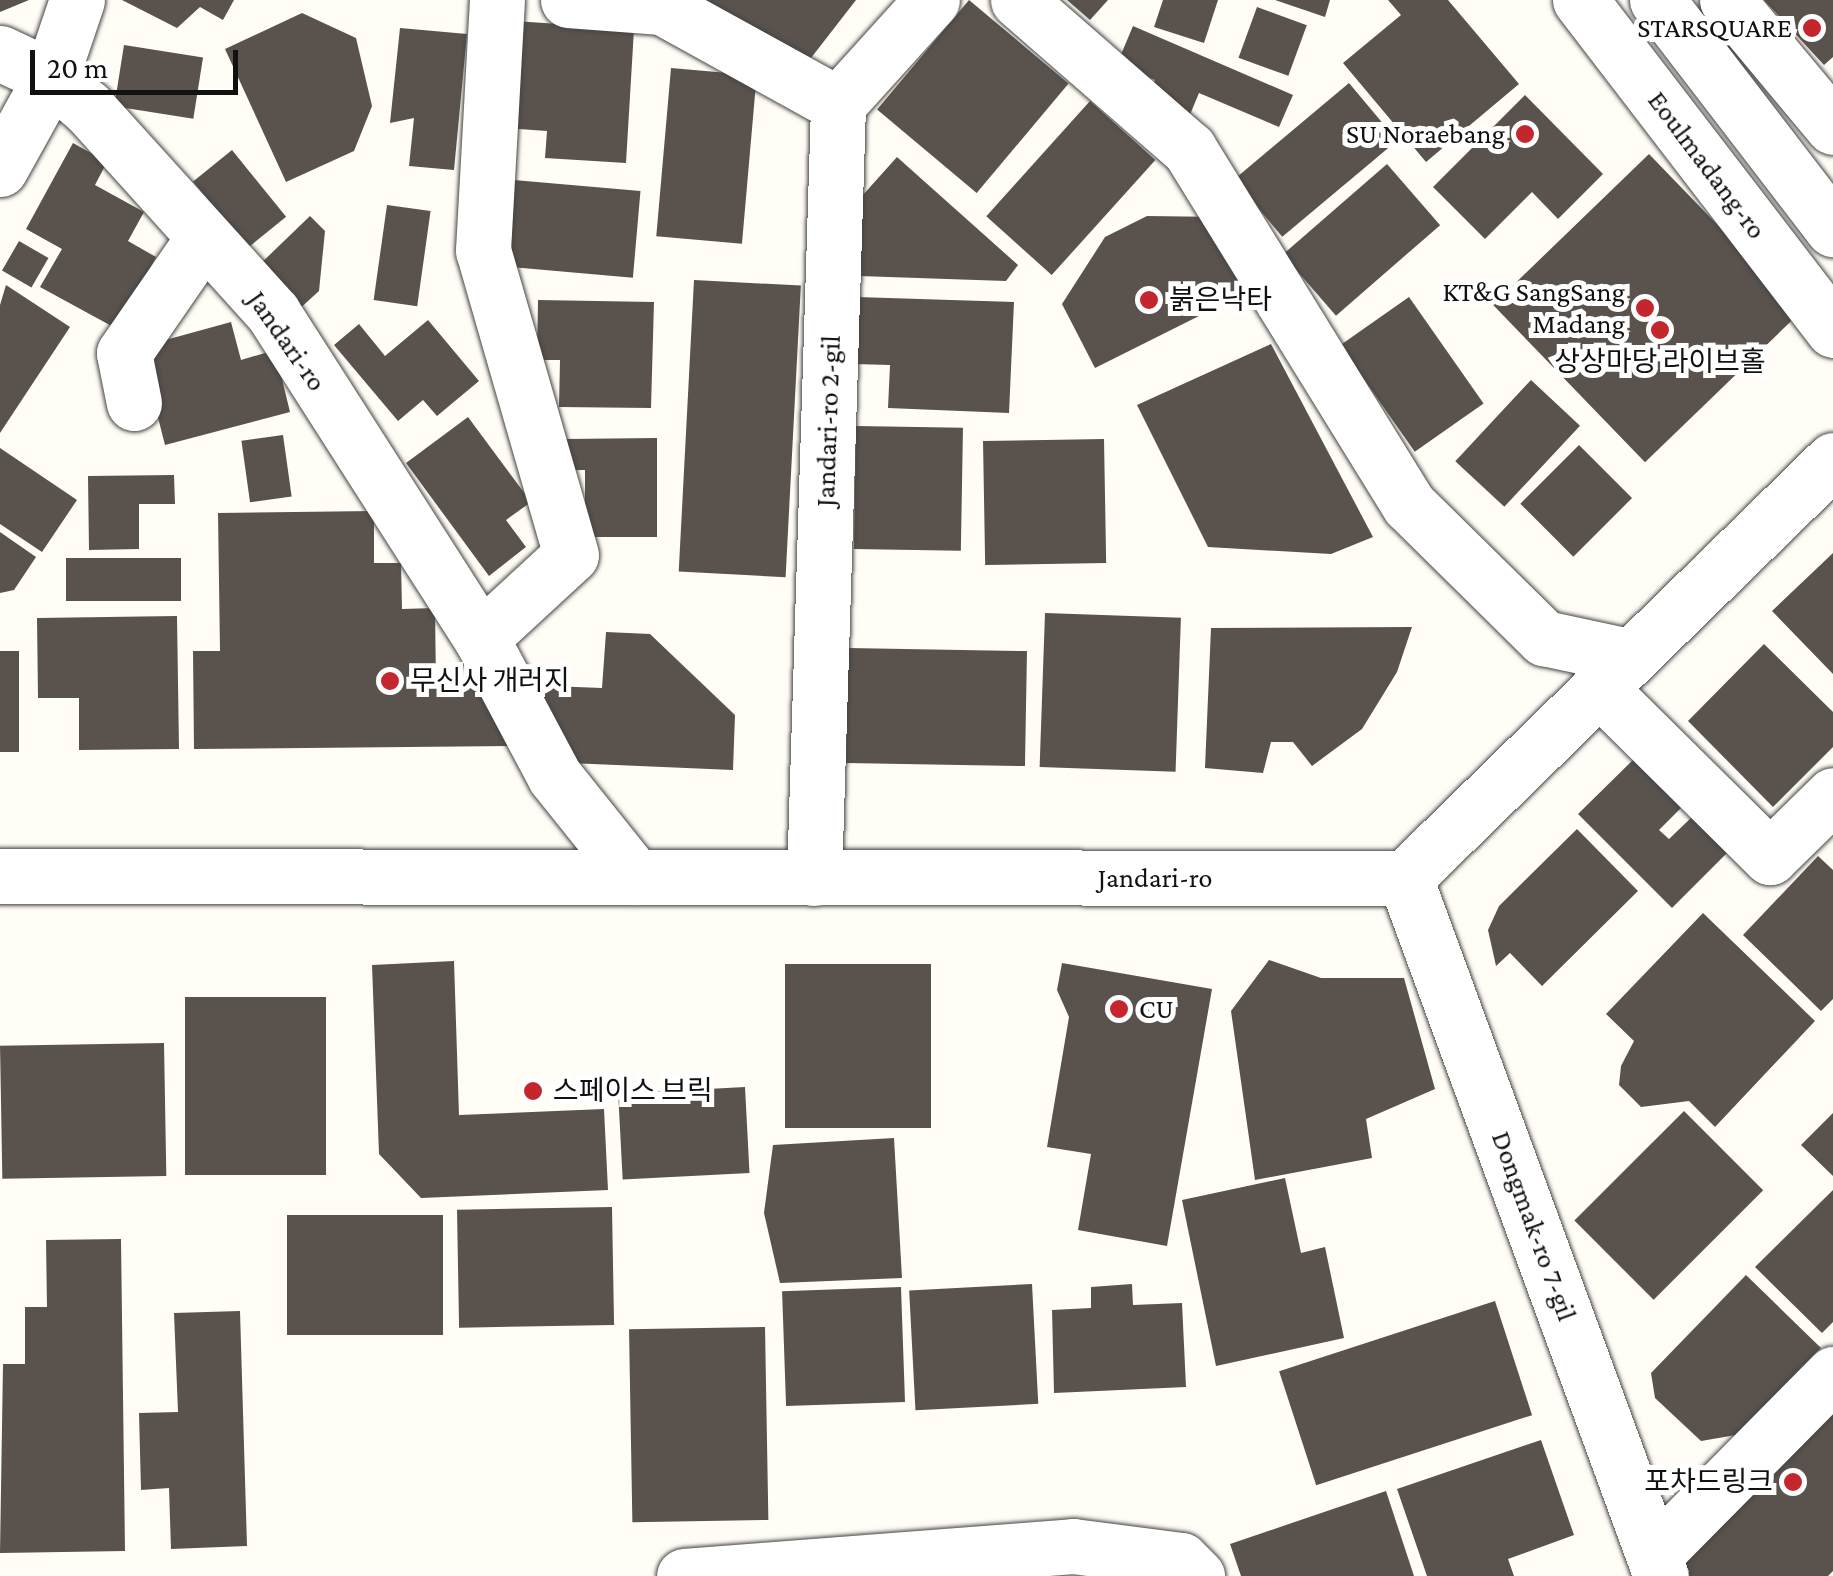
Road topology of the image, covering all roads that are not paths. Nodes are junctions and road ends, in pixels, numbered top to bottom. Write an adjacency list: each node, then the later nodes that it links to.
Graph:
1 (77, 0): 11 (street)
2 (497, 0): 20 (street)
3 (568, 0): 9 (street)
4 (932, 0): 12 (street)
5 (1018, 0): 21 (street)
6 (1580, 0): 17 (street, Eoulmadang-ro)
7 (1657, 0): 15 (street)
8 (1727, 0): 13 (street)
9 (665, 3): 12 (street)
10 (0, 52): 11 (street, Jandari-ro)
11 (51, 77): 14 (street); 16 (street, Jandari-ro)
12 (838, 104): 25 (street, Jandari-ro 2-gil)
13 (1833, 128)
14 (0, 169)
15 (1833, 229)
16 (204, 237): 18 (street); 20 (street, Jandari-ro)
17 (1833, 330)
18 (134, 403)
19 (1833, 460): 21 (street)
20 (481, 638): 24 (street, Jandari-ro)
21 (1614, 671): 22 (street); 26 (street)
22 (1833, 795)
23 (0, 876): 24 (street, Jandari-ro)
24 (634, 877): 25 (street, Jandari-ro)
25 (814, 878): 26 (street, Jandari-ro)
26 (1405, 878): 28 (street, Dongmak-ro 7-gil)
27 (1833, 1374): 28 (street)
28 (1658, 1565)
29 (684, 1576): 30 (street)
30 (1197, 1576)

